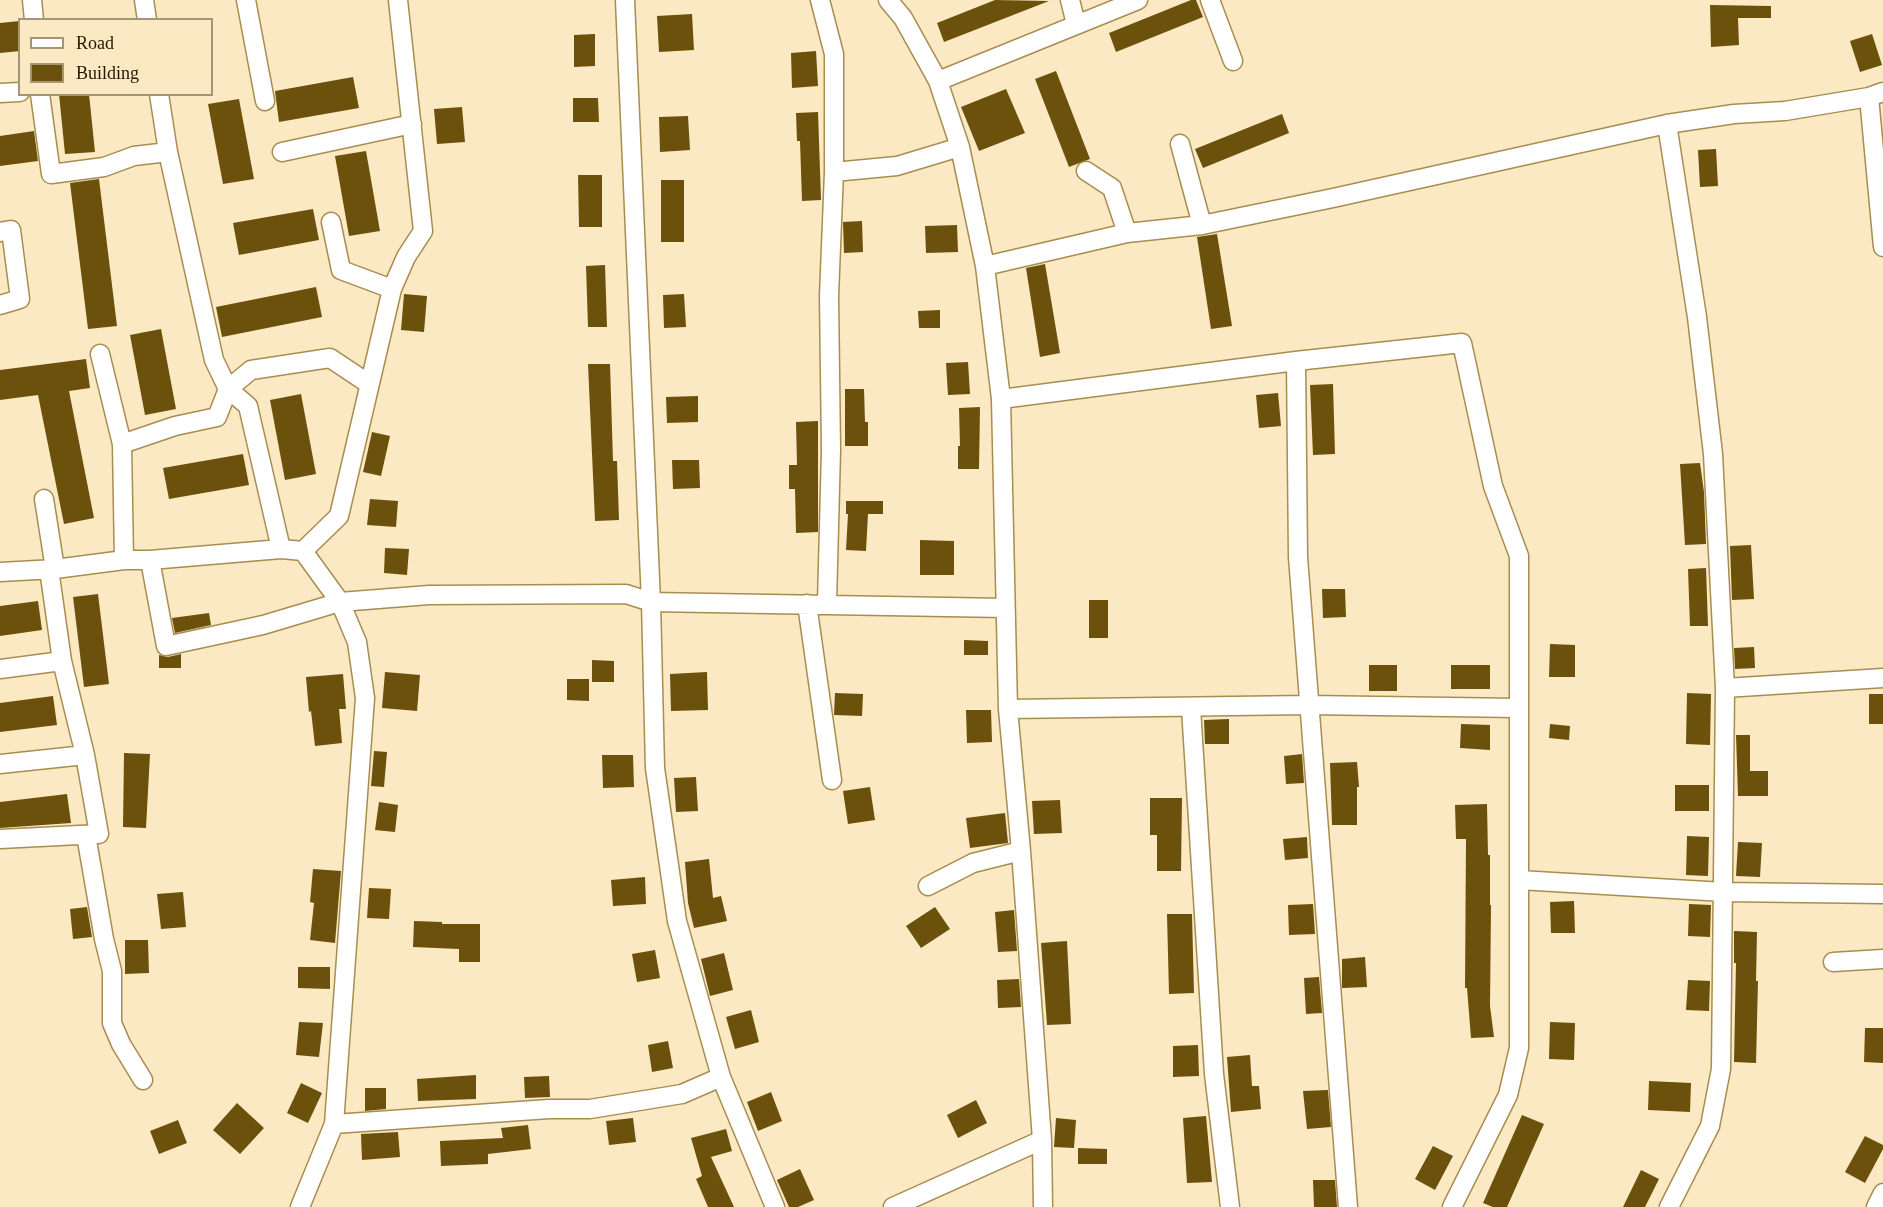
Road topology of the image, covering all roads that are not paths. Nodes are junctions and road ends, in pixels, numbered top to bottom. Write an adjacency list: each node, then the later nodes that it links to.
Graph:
1 (32, 0): 11 (street)
2 (144, 0): 12 (street)
3 (246, 0): 21 (street)
4 (398, 0): 22 (street)
5 (625, 0): 52 (street)
6 (820, 0): 29 (street)
7 (888, 0): 15 (street)
8 (1070, 0): 13 (street)
9 (1138, 0): 13 (street)
10 (1210, 0): 14 (street)
11 (34, 18)
12 (147, 18)
13 (1077, 24): 15 (street)
14 (1233, 61)
15 (938, 81): 25 (street)
16 (18, 92): 17 (street)
17 (0, 93)
18 (1876, 94): 23 (street); 34 (street)
19 (40, 96): 26 (street)
20 (159, 96): 26 (street)
21 (265, 101)
22 (412, 124): 27 (street); 36 (street)
23 (1667, 124): 31 (street); 59 (street)
24 (1180, 144): 31 (street)
25 (960, 147): 29 (street); 35 (street)
26 (168, 152): 41 (street)
27 (282, 152)
28 (1086, 171): 33 (street)
29 (834, 172): 53 (street)
30 (331, 222): 36 (street)
31 (1202, 225): 33 (street)
32 (0, 232): 37 (street)
33 (1127, 233): 35 (street)
34 (1883, 247)
35 (985, 266): 42 (street)
36 (392, 289): 40 (street)
37 (0, 305)
38 (100, 354): 43 (street)
39 (1296, 361): 42 (street); 60 (street); 62 (street)
40 (369, 384): 41 (street); 46 (street)
41 (228, 389): 43 (street); 45 (street)
42 (1001, 399): 55 (street)
43 (122, 444): 47 (street)
44 (44, 499): 49 (street)
45 (281, 549): 46 (street); 48 (street)
46 (303, 551): 51 (street)
47 (124, 560): 48 (street); 49 (street)
48 (150, 560): 51 (street)
49 (52, 569): 50 (street); 56 (street)
50 (0, 572)
51 (340, 602): 52 (street); 78 (street)
52 (651, 602): 54 (street); 76 (street)
53 (827, 603): 54 (street); 55 (street)
54 (807, 604): 66 (street)
55 (1005, 608): 63 (street)
56 (62, 661): 57 (street); 64 (street)
57 (0, 669)
58 (1883, 678): 59 (street)
59 (1725, 688): 72 (street)
60 (1308, 705): 61 (street); 62 (street); 86 (street)
61 (1191, 708): 63 (street); 85 (street)
62 (1518, 708): 70 (street)
63 (1008, 709): 69 (street)
64 (85, 755): 65 (street); 67 (street)
65 (0, 764)
66 (832, 780)
67 (86, 835): 68 (street); 77 (street)
68 (0, 839)
69 (1021, 850): 71 (street); 79 (street)
70 (1519, 880): 72 (street); 87 (street)
71 (928, 886)
72 (1724, 892): 73 (street); 88 (street)
73 (1883, 894)
74 (1883, 959): 75 (street)
75 (1833, 962)
76 (721, 1077): 78 (street); 82 (street)
77 (143, 1080)
78 (334, 1124): 81 (street)
79 (1042, 1140): 83 (street); 84 (street)
80 (1883, 1193): 89 (street)
81 (300, 1207)
82 (775, 1207)
83 (893, 1207)
84 (1043, 1207)
85 (1230, 1207)
86 (1348, 1207)
87 (1452, 1207)
88 (1669, 1207)
89 (1876, 1207)

